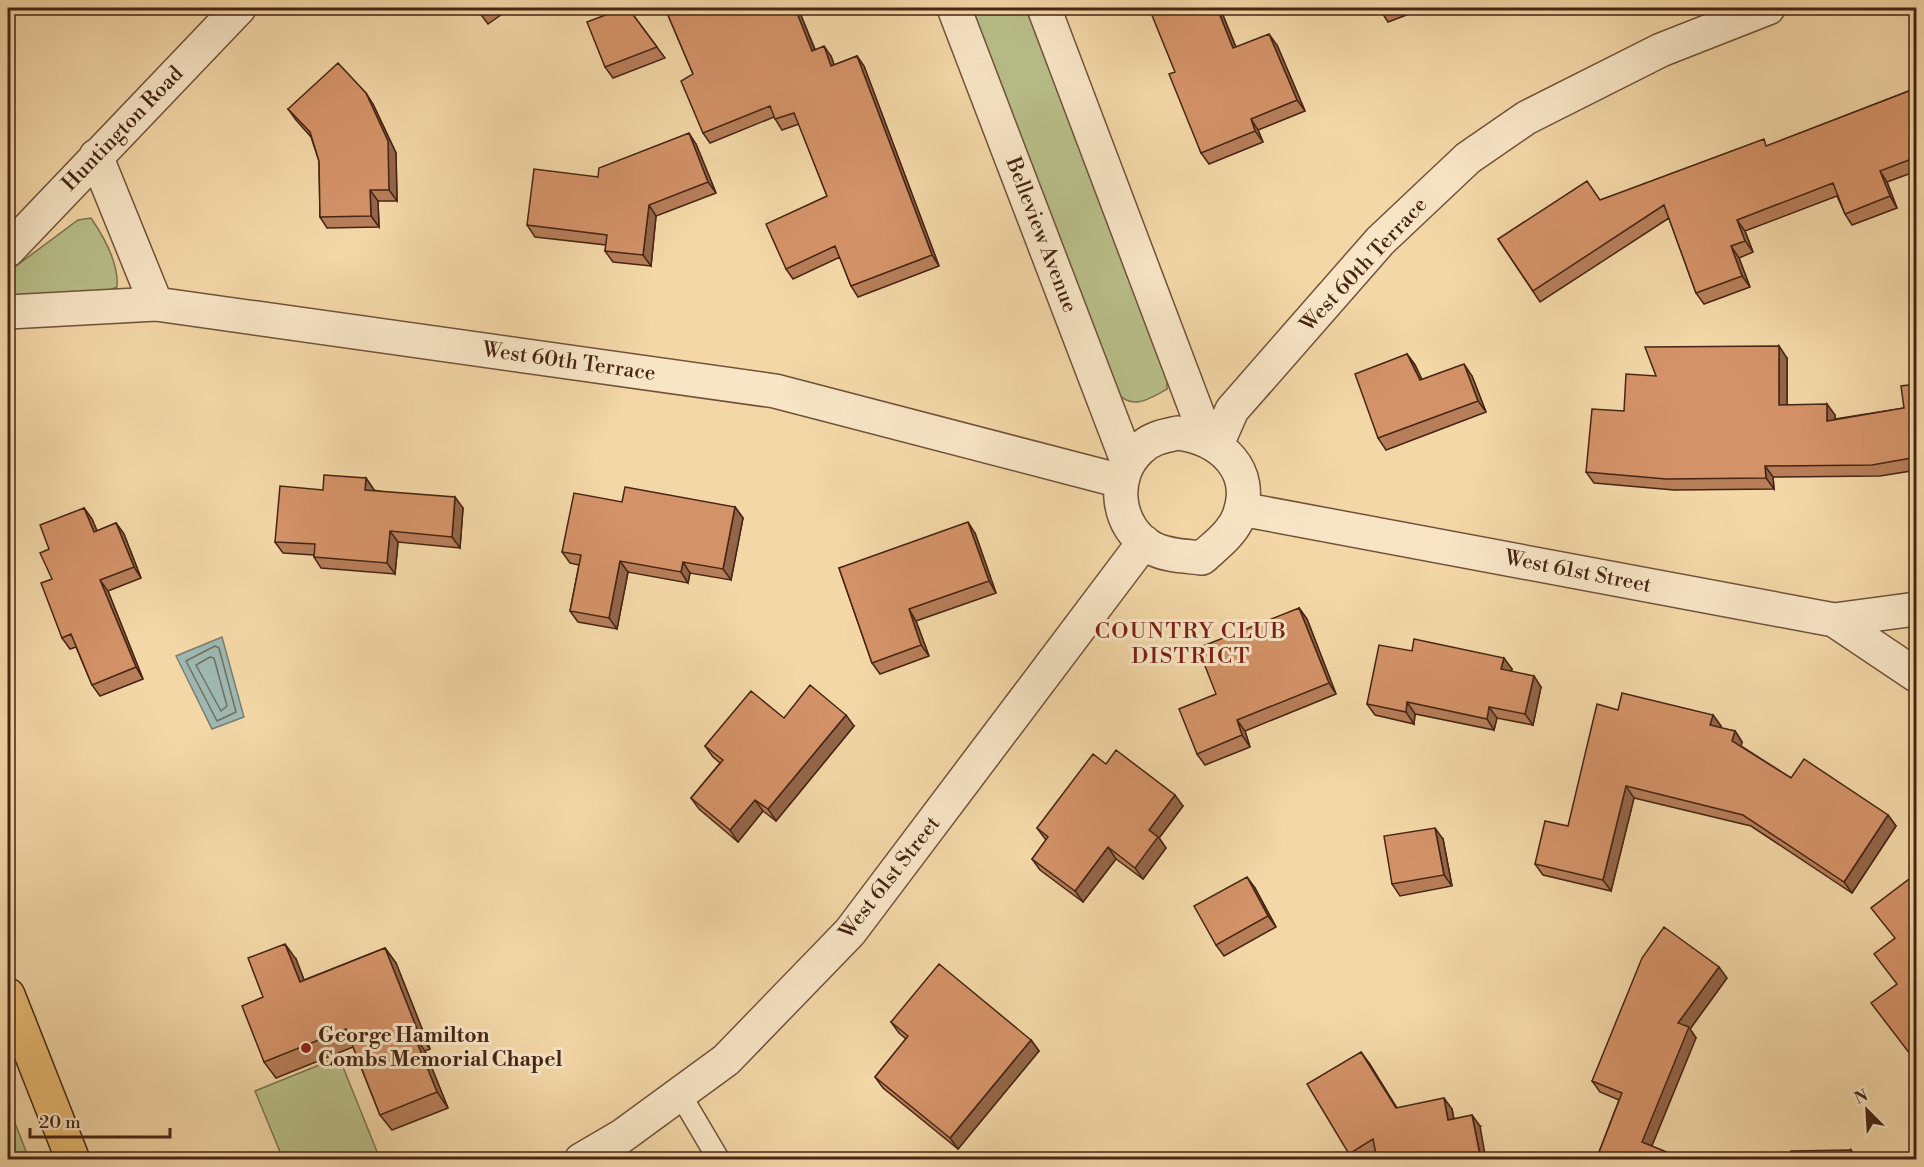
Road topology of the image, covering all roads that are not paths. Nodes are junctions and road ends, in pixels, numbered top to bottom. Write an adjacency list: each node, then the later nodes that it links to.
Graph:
1 (239, 8): 5 (street, Huntington Road)
2 (954, 8): 10 (street, Belleview Avenue)
3 (1044, 8): 9 (street)
4 (1768, 8): 9 (street, West 60th Terrace)
5 (96, 156): 6 (street, Huntington Road); 7 (street)
6 (8, 250)
7 (156, 304): 8 (street, West 60th Terrace); 10 (street, West 60th Terrace)
8 (8, 312)
9 (1212, 442): 10 (street); 11 (street)
10 (1125, 472): 12 (street)
11 (1240, 508): 12 (street); 14 (street, West 61st Street)
12 (1144, 542): 17 (street, West 61st Street)
13 (1917, 609): 14 (street, West 61st Street)
14 (1834, 620): 15 (street)
15 (1917, 675)
16 (8, 995): 18 (main road)
17 (680, 1094): 19 (street, West 61st Street); 20 (lane)
18 (73, 1160)
19 (580, 1160)
20 (719, 1160)

